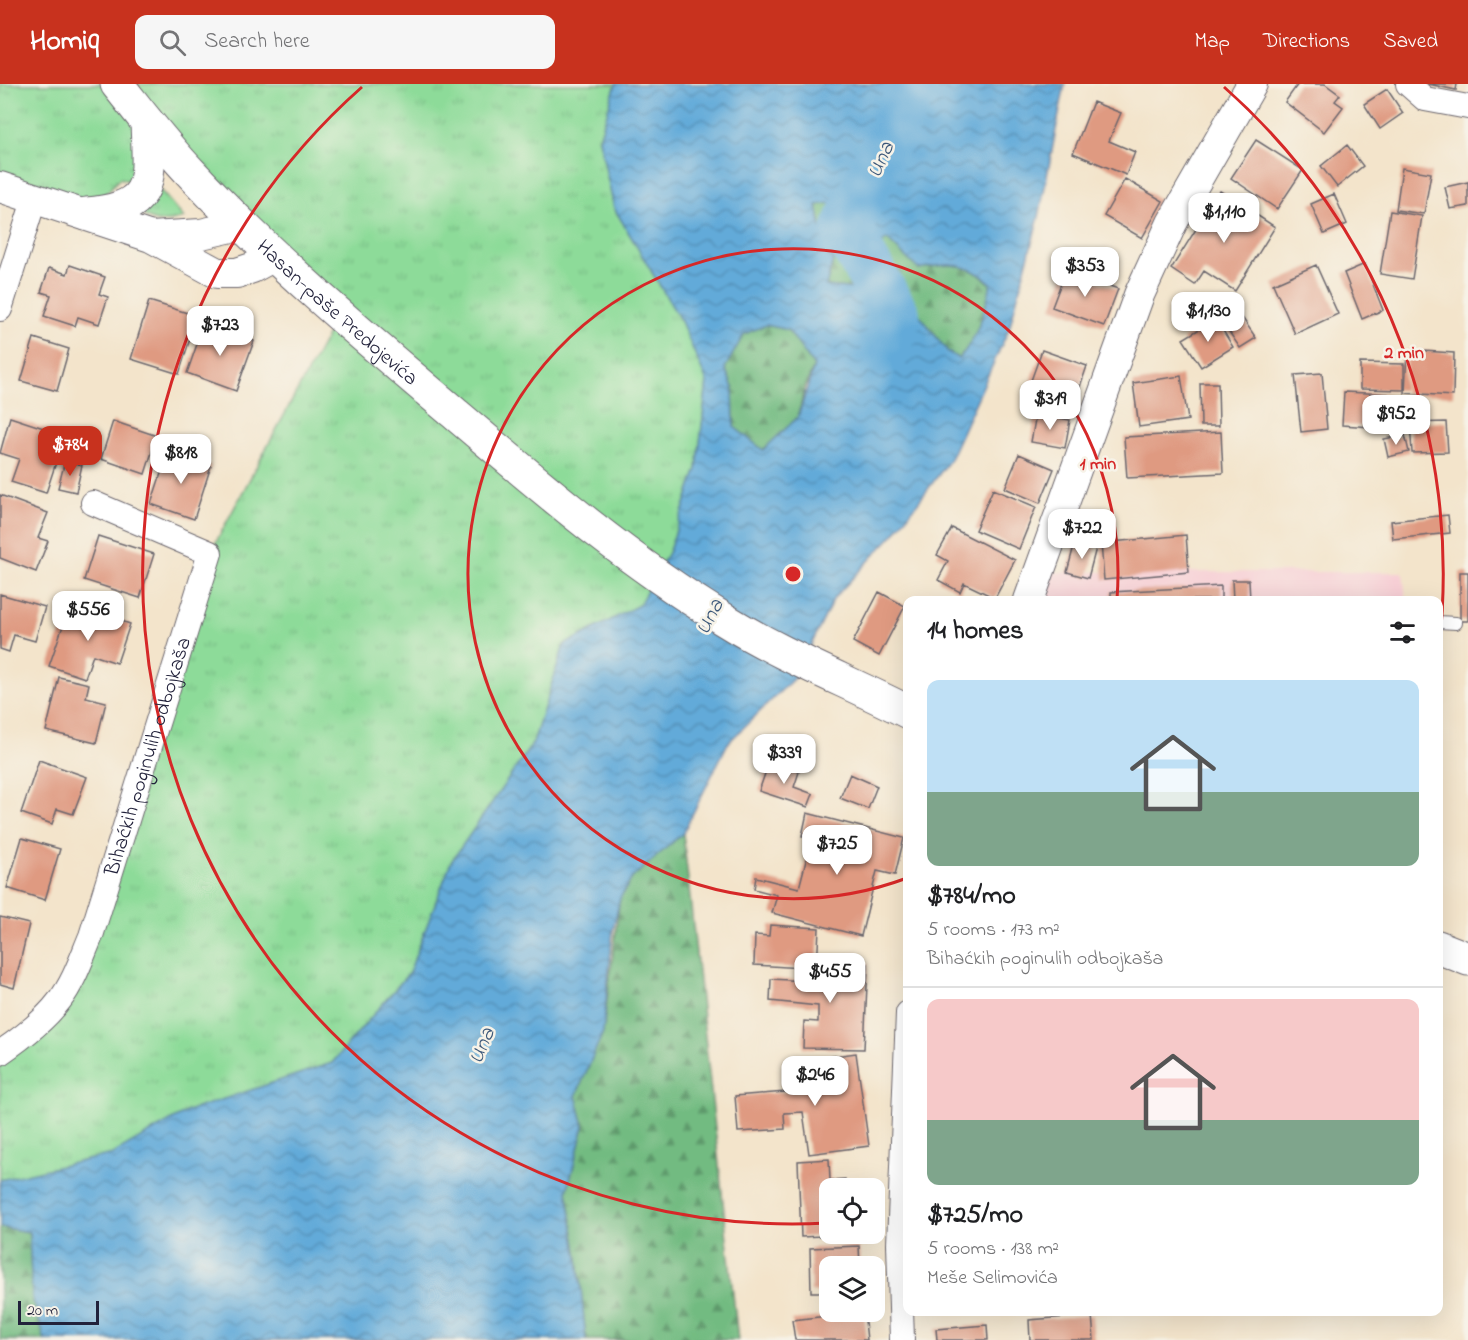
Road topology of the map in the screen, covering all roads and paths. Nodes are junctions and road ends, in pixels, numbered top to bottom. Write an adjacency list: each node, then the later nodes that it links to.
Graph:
1 (117, 84): 5 (main road, Hasan-paše Predojevića)
2 (1252, 84): 14 (street)
3 (1408, 84): 4 (street)
4 (1468, 107)
5 (147, 122): 8 (main road); 9 (main road, Hasan-paše Predojevića)
6 (0, 187): 7 (street)
7 (35, 197): 8 (street); 12 (street)
8 (87, 214): 10 (street)
9 (242, 225): 10 (street); 11 (main road, Hasan-paše Predojevića)
10 (152, 237): 11 (street)
11 (274, 256): 17 (main road, Hasan-paše Predojevića)
12 (0, 309)
13 (93, 503): 20 (street, Bihaćkih poginulih odbojkaša)
14 (1030, 596)
15 (1443, 622): 16 (lane)
16 (1456, 623)
17 (903, 709)
18 (1443, 949): 19 (main road)
19 (1468, 959)
20 (0, 1053)
21 (903, 1135): 22 (street)
22 (902, 1340)

